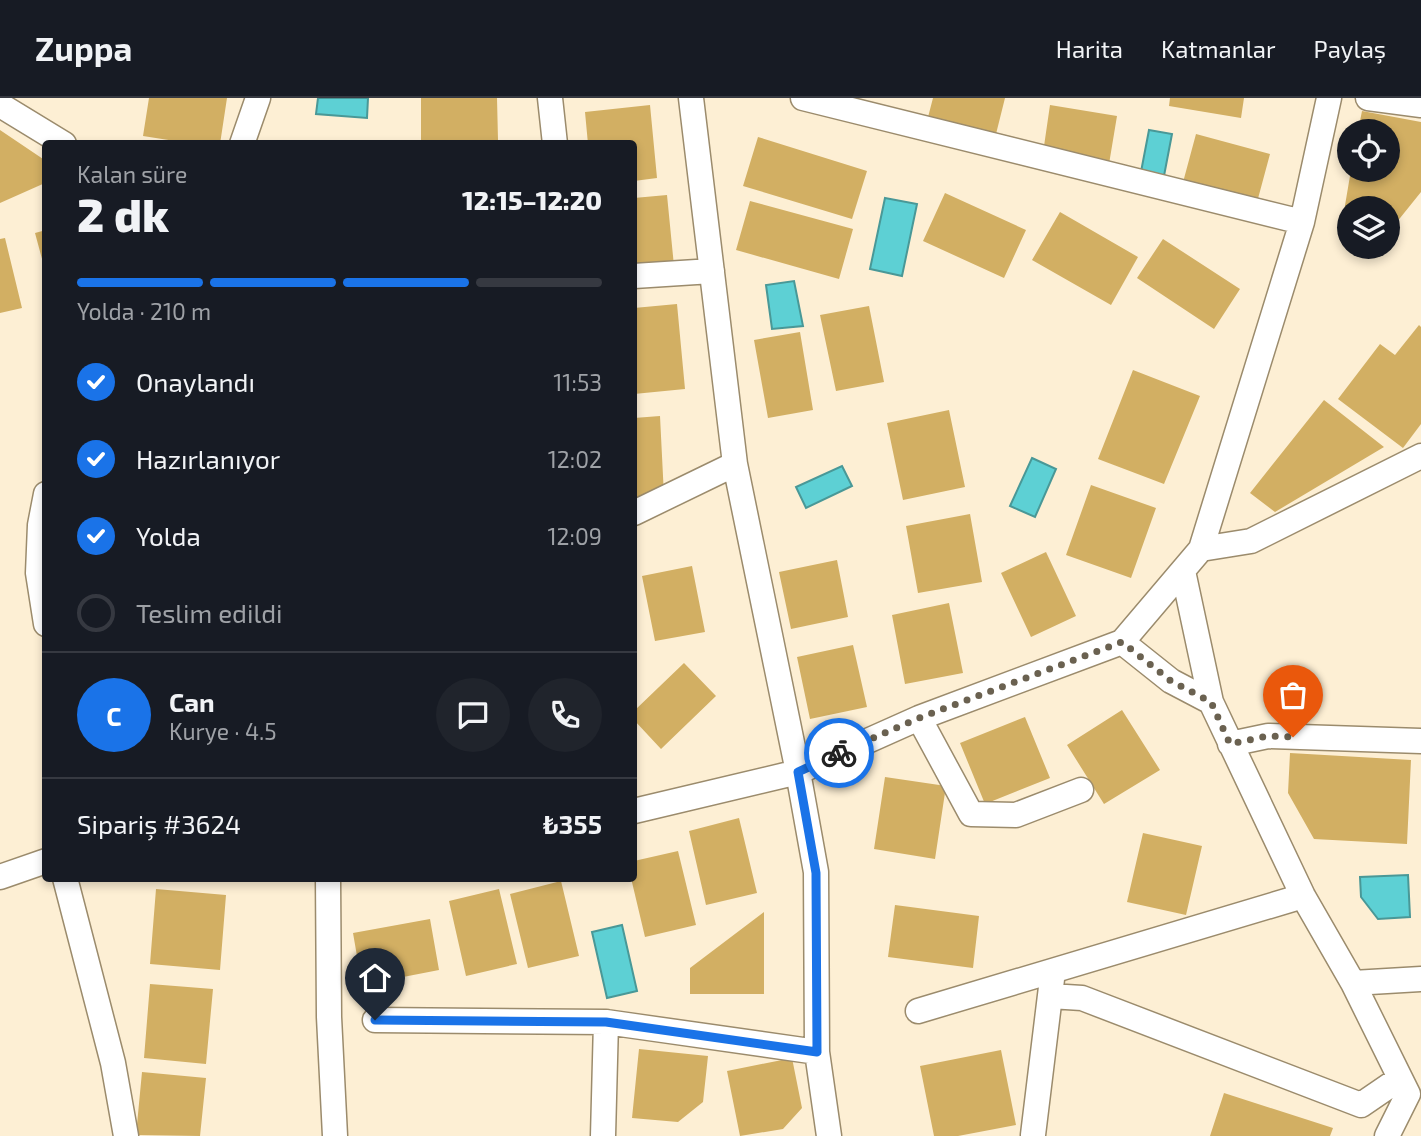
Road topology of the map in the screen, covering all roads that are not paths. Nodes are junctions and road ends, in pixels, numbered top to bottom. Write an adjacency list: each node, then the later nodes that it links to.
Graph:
1 (258, 98): 10 (street)
2 (550, 98): 11 (street)
3 (691, 98): 13 (street)
4 (803, 98): 12 (street)
5 (1329, 98): 12 (street)
6 (1368, 98): 8 (street)
7 (0, 105): 9 (street)
8 (1421, 105)
9 (57, 140)
10 (243, 140)
11 (555, 140)
12 (1302, 222): 19 (street)
13 (712, 271): 14 (street); 16 (street)
14 (637, 276)
15 (1421, 456): 19 (street)
16 (735, 464): 17 (street); 27 (street)
17 (637, 512)
18 (42, 515): 21 (street)
19 (1201, 549): 20 (street)
20 (1183, 571): 22 (street); 23 (street)
21 (42, 598)
22 (1122, 642): 23 (street); 24 (street)
23 (1211, 702): 26 (street)
24 (919, 718): 27 (street); 28 (street)
25 (1421, 741): 26 (street)
26 (1230, 744): 34 (street)
27 (798, 772): 29 (street); 42 (street)
28 (1081, 790)
29 (637, 810)
30 (42, 862): 31 (street)
31 (0, 877)
32 (66, 882): 45 (street)
33 (328, 882): 46 (street)
34 (1303, 896): 35 (street); 37 (street)
35 (1053, 971): 38 (street); 39 (street)
36 (1421, 979): 37 (street)
37 (1353, 983): 43 (street)
38 (1050, 996): 43 (street); 44 (street)
39 (918, 1011)
40 (375, 1020): 41 (street)
41 (606, 1022): 42 (street); 47 (street)
42 (817, 1052): 48 (street)
43 (1409, 1090): 49 (street)
44 (1033, 1135)
45 (126, 1136)
46 (335, 1136)
47 (603, 1136)
48 (829, 1136)
49 (1387, 1136)

